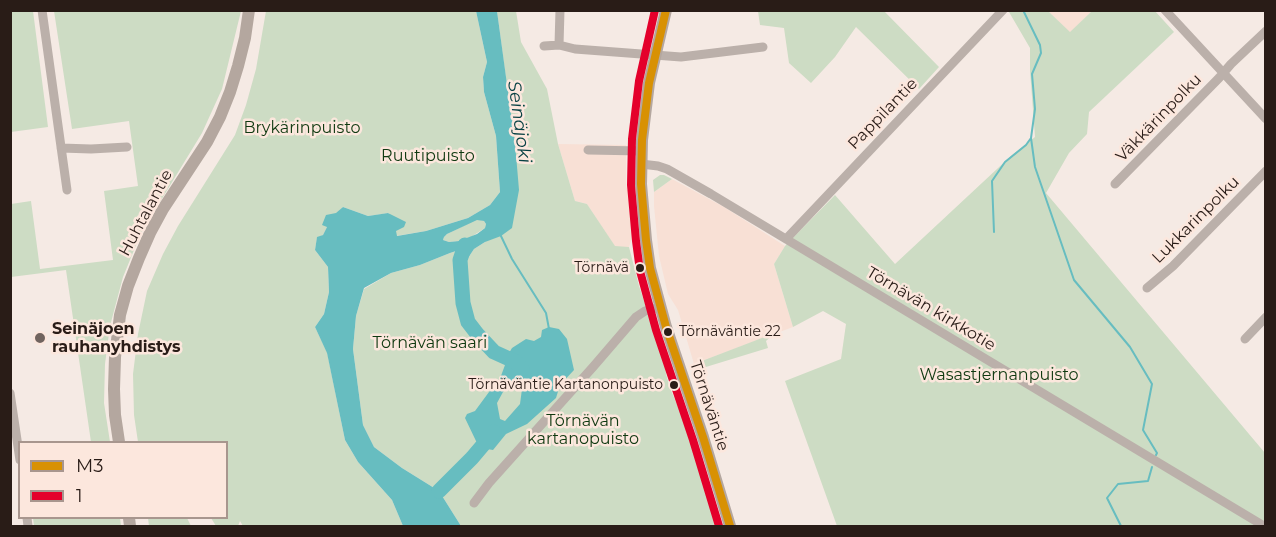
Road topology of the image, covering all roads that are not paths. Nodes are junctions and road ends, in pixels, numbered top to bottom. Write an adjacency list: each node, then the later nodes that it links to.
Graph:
1 (42, 10): 15 (street)
2 (249, 10): 28 (main road, Huhtalantie)
3 (560, 10): 8 (street)
4 (666, 10): 11 (main road, Törnäväntie)
5 (1003, 10): 22 (street, Pappilantie)
6 (1165, 10): 12 (street)
7 (1266, 31): 12 (street, Väkkärinpolku)
8 (559, 45): 9 (street); 11 (street)
9 (544, 46)
10 (764, 47): 11 (street)
11 (655, 55): 17 (main road, Törnäväntie)
12 (1223, 73): 13 (street); 20 (street, Väkkärinpolku)
13 (1266, 118)
14 (128, 147): 15 (street)
15 (61, 148): 21 (street)
16 (588, 150): 17 (street)
17 (642, 151): 18 (main road, Törnäväntie)
18 (641, 164): 22 (street, Törnävän kirkkotie); 24 (main road, Törnäväntie)
19 (1266, 171): 23 (street, Lukkarinpolku)
20 (1115, 184)
21 (67, 190)
22 (786, 239): 32 (street, Törnävän kirkkotie)
23 (1147, 288)
24 (660, 307): 30 (street); 31 (main road, Törnäväntie)
25 (1266, 317): 26 (street)
26 (1245, 339)
27 (10, 393): 29 (street)
28 (119, 441)
29 (18, 447)
30 (474, 503)
31 (730, 526)
32 (1264, 526)

